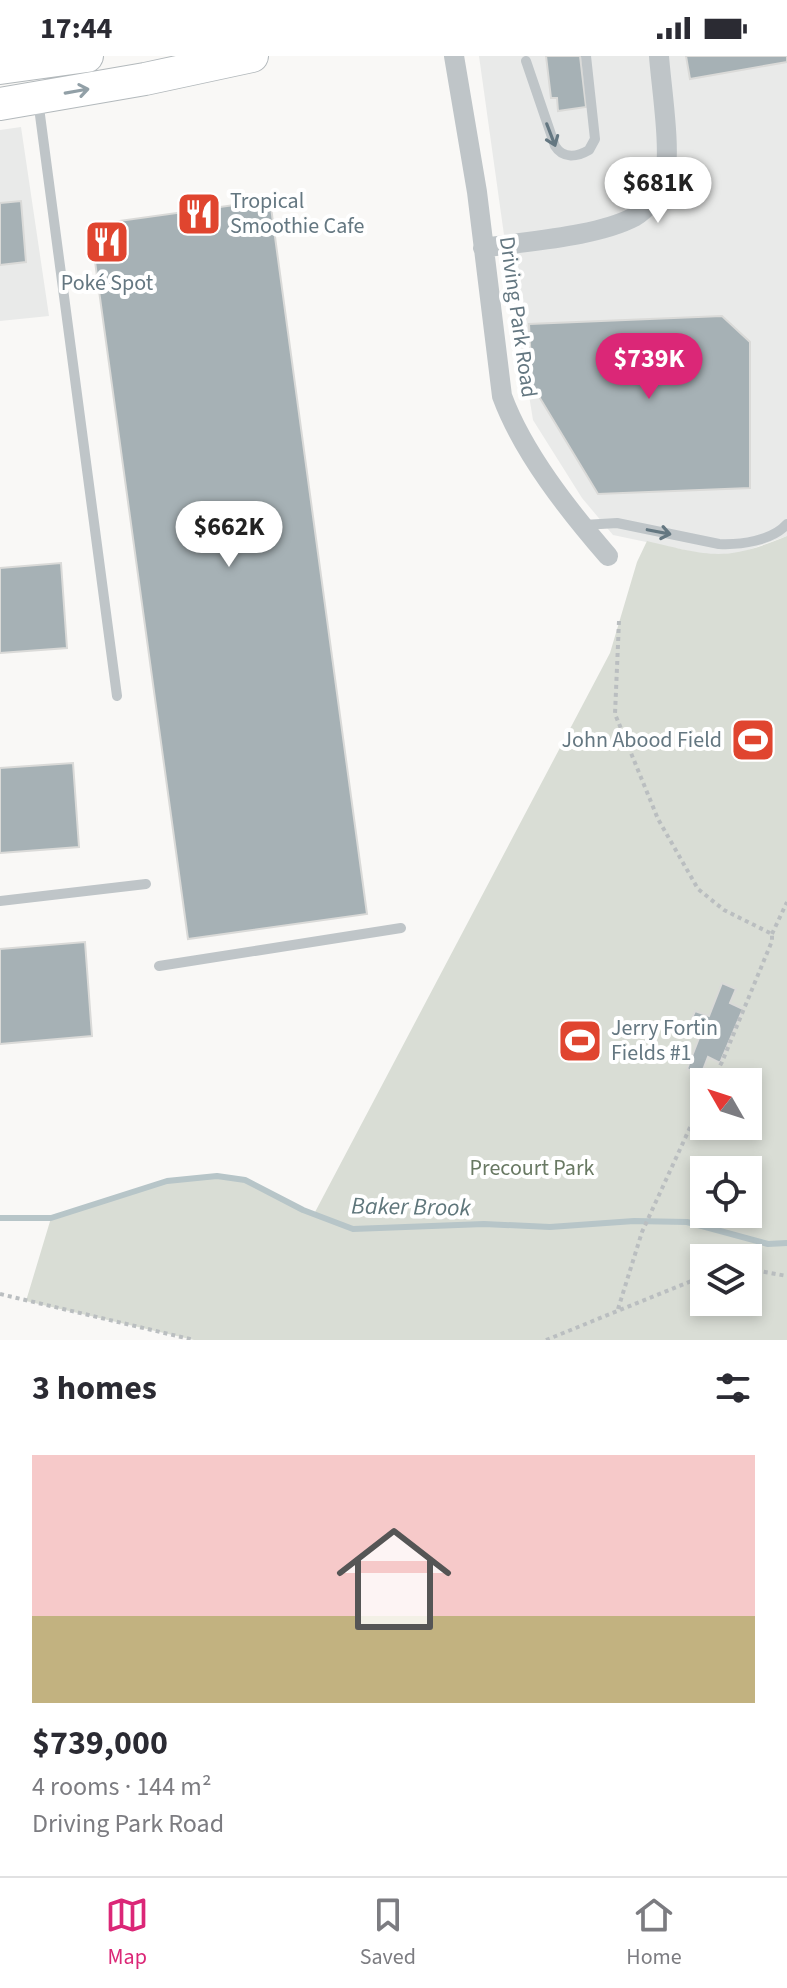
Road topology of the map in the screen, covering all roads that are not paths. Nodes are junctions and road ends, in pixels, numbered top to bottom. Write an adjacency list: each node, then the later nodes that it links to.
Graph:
1 (87, 56): 7 (main road)
2 (252, 56): 8 (main road, one-way to 2)
3 (454, 56): 10 (street, Driving Park Road)
4 (586, 56): 6 (lane, one-way to 4)
5 (659, 56): 10 (street)
6 (526, 61)
7 (0, 68)
8 (38, 98): 9 (main road); 14 (lane)
9 (0, 104)
10 (483, 248): 12 (street, Driving Park Road)
11 (787, 524): 12 (lane, one-way to 11)
12 (582, 525): 13 (street, Driving Park Road)
13 (608, 556)
14 (117, 696)
15 (146, 884): 16 (lane)
16 (0, 901)
17 (401, 928): 18 (lane)
18 (159, 966)

